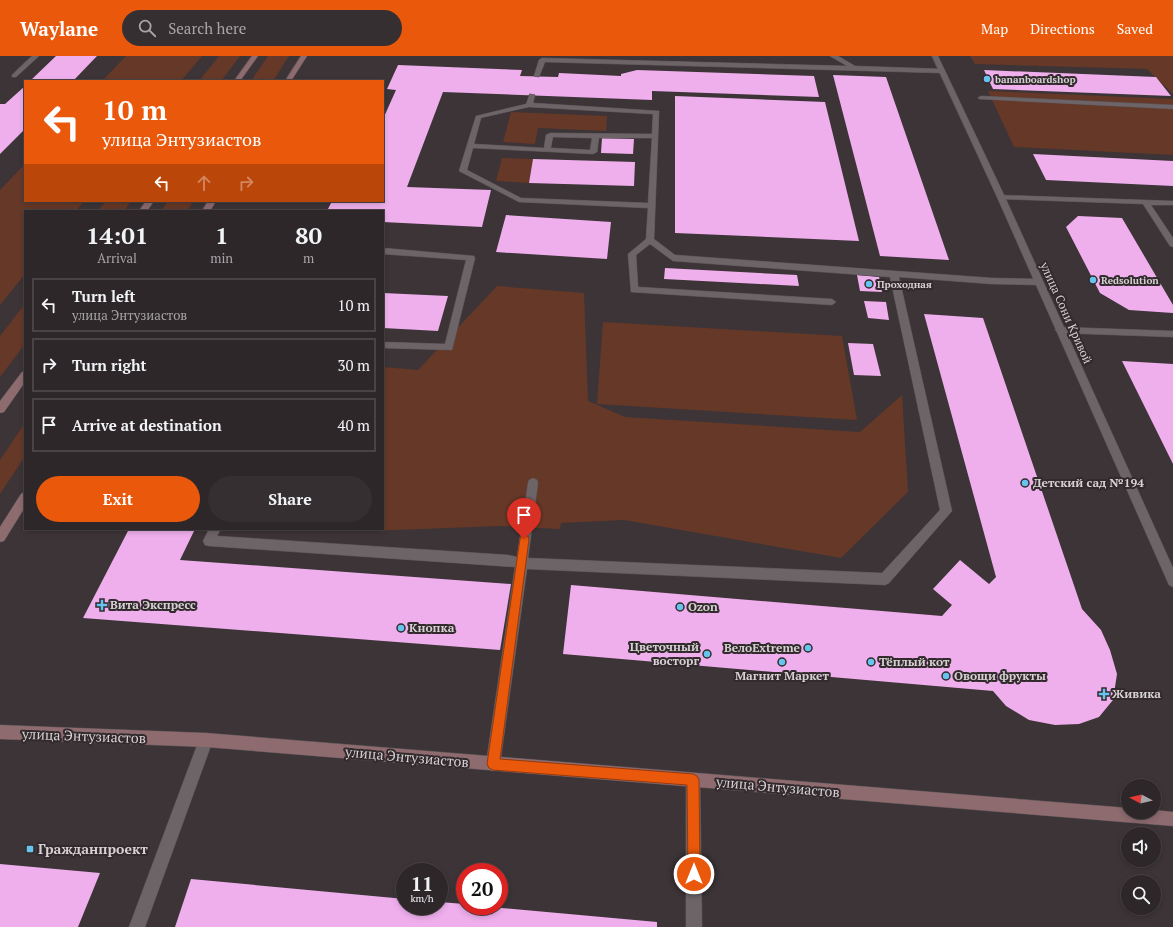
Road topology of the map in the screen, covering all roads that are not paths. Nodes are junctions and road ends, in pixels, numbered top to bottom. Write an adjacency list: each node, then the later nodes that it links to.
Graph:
1 (36, 56): 8 (street)
2 (255, 56): 10 (main road)
3 (304, 56): 11 (main road)
4 (833, 56): 6 (street)
5 (935, 56): 7 (street, улица Сони Кривой)
6 (854, 68): 7 (street); 9 (street)
7 (942, 71): 20 (street, улица Сони Кривой)
8 (14, 76)
9 (537, 76)
10 (238, 80)
11 (289, 80)
12 (532, 95): 14 (street)
13 (981, 98): 15 (street)
14 (529, 105): 17 (street); 18 (street)
15 (1173, 107)
16 (596, 136): 17 (street); 19 (street); 19 (street)
17 (655, 136): 23 (street)
18 (470, 146): 19 (street); 23 (street)
19 (547, 150)
20 (1001, 197): 21 (street); 28 (street, улица Сони Кривой)
21 (1145, 202): 22 (street); 25 (street)
22 (1173, 203)
23 (651, 206): 24 (street)
24 (650, 240): 27 (street); 29 (street)
25 (1173, 244)
26 (384, 251): 32 (street)
27 (894, 273): 28 (street); 39 (street)
28 (1039, 282): 30 (street, улица Сони Кривой)
29 (832, 302)
30 (1060, 330): 31 (street); 40 (street, улица Сони Кривой)
31 (1173, 334)
32 (384, 345)
33 (24, 376): 34 (main road)
34 (0, 409)
35 (533, 483): 39 (street)
36 (24, 499): 38 (main road)
37 (214, 530): 39 (street)
38 (0, 537)
39 (521, 563): 43 (street)
40 (1173, 581)
41 (0, 732): 42 (main road, улица Энтузиастов)
42 (206, 740): 43 (main road, улица Энтузиастов); 46 (street)
43 (493, 764): 44 (main road, улица Энтузиастов)
44 (693, 780): 45 (main road, улица Энтузиастов); 47 (street)
45 (1173, 819)
46 (137, 927)
47 (694, 927)

